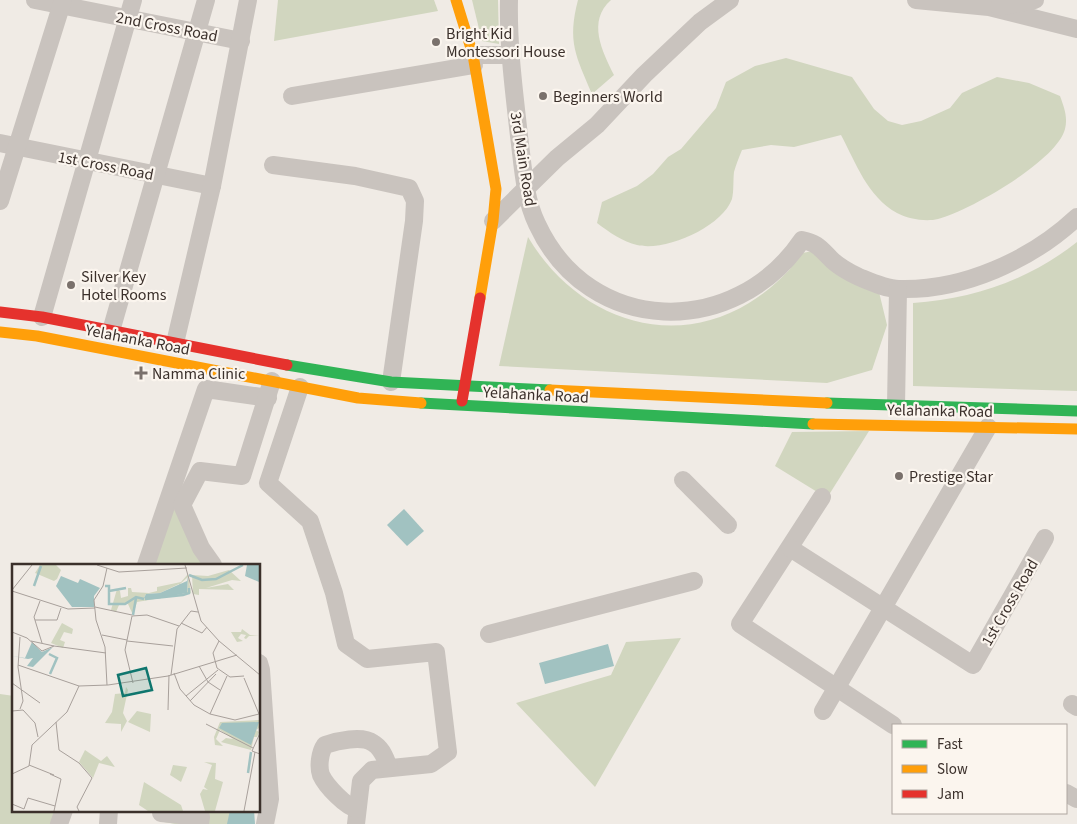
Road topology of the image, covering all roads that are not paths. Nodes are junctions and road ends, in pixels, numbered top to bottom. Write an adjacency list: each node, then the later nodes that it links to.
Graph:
1 (34, 0): 10 (street, 2nd Cross Road)
2 (133, 0): 12 (street)
3 (206, 0): 14 (street)
4 (248, 0): 15 (street)
5 (456, 0): 17 (main road)
6 (509, 0): 16 (street, 3rd Main Road)
7 (730, 0): 24 (street)
8 (916, 0): 11 (street)
9 (1035, 0): 11 (street)
10 (62, 3): 12 (street, 2nd Cross Road); 19 (street)
11 (989, 7): 13 (street)
12 (128, 18): 14 (street, 2nd Cross Road); 20 (street)
13 (1077, 29)
14 (197, 31): 15 (street, 2nd Cross Road); 22 (street)
15 (241, 41): 23 (street)
16 (510, 55): 17 (street); 24 (street, 3rd Main Road)
17 (474, 60): 18 (street); 27 (main road)
18 (292, 96)
19 (8, 145): 20 (street, 1st Cross Road); 25 (street)
20 (86, 161): 22 (street, 1st Cross Road); 30 (street)
21 (273, 165): 34 (street)
22 (156, 175): 23 (street, 1st Cross Road); 31 (street)
23 (212, 186): 33 (street)
24 (525, 190): 27 (street); 28 (street, 3rd Main Road)
25 (0, 201)
26 (1077, 217): 28 (street, 3rd Main Road)
27 (493, 221): 35 (main road)
28 (898, 289): 39 (street)
29 (0, 312): 30 (main road, Yelahanka Road)
30 (42, 317): 31 (main road, Yelahanka Road)
31 (111, 331): 33 (main road, Yelahanka Road)
32 (0, 332): 37 (main road, Yelahanka Road)
33 (175, 343): 34 (main road, Yelahanka Road)
34 (391, 382): 35 (main road, Yelahanka Road)
35 (464, 386): 38 (main road); 39 (main road, Yelahanka Road)
36 (300, 387): 37 (main road, Yelahanka Road); 38 (main road, Yelahanka Road); 57 (street)
37 (270, 389): 48 (street); 49 (street)
38 (461, 406): 41 (main road, Yelahanka Road)
39 (896, 406): 40 (main road, Yelahanka Road)
40 (1077, 410)
41 (988, 428): 42 (main road, Yelahanka Road); 51 (street)
42 (1077, 429)
43 (683, 480): 45 (street)
44 (822, 497): 47 (street)
45 (728, 525)
46 (1045, 538): 51 (street, 1st Cross Road)
47 (790, 548): 51 (street); 54 (street)
48 (146, 564)
49 (212, 564)
50 (694, 581): 52 (street)
51 (883, 607): 54 (street)
52 (489, 634)
53 (260, 666): 58 (street)
54 (836, 688): 55 (street); 56 (street)
55 (823, 711)
56 (892, 724)
57 (389, 767): 61 (street); 61 (street)
58 (264, 788): 64 (street)
59 (63, 812): 62 (street)
60 (161, 812): 63 (street)
61 (356, 817)
62 (59, 824)
63 (200, 824)
64 (265, 824)

